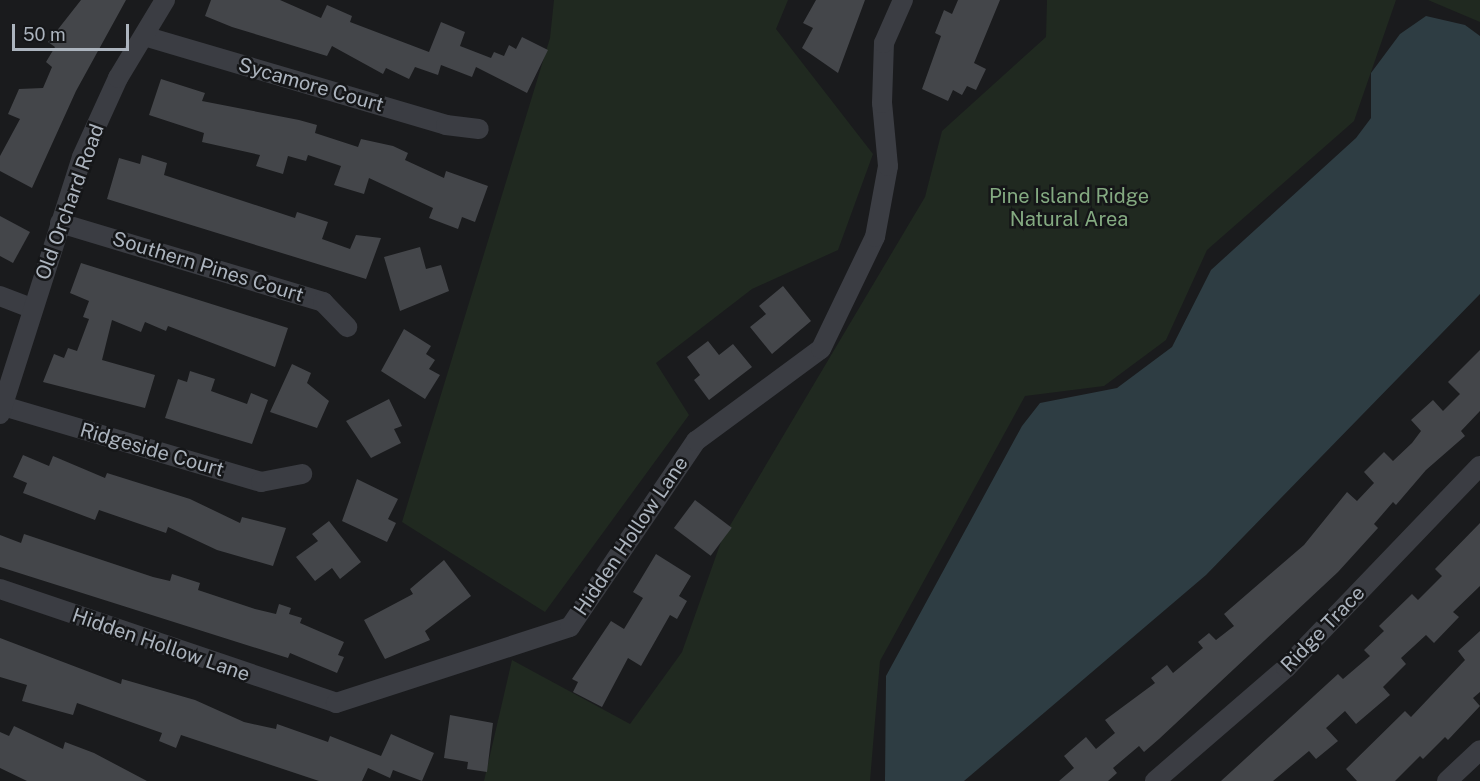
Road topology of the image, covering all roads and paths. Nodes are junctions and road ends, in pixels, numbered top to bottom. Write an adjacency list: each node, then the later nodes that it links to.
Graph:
1 (165, 0): 3 (street, Old Orchard Road)
2 (903, 0): 12 (street, Hidden Hollow Lane)
3 (144, 36): 4 (street, Sycamore Court); 5 (street, Old Orchard Road)
4 (478, 129)
5 (60, 223): 7 (street, Old Orchard Road); 8 (street, Southern Pines Court)
6 (0, 296): 7 (street)
7 (31, 308): 9 (street, Old Orchard Road)
8 (347, 327)
9 (1, 410): 11 (street, Ridgeside Court)
10 (1480, 466): 14 (street, Ridge Trace)
11 (302, 474)
12 (0, 589)
13 (1480, 750): 15 (street)
14 (1155, 781)
15 (1447, 781)

